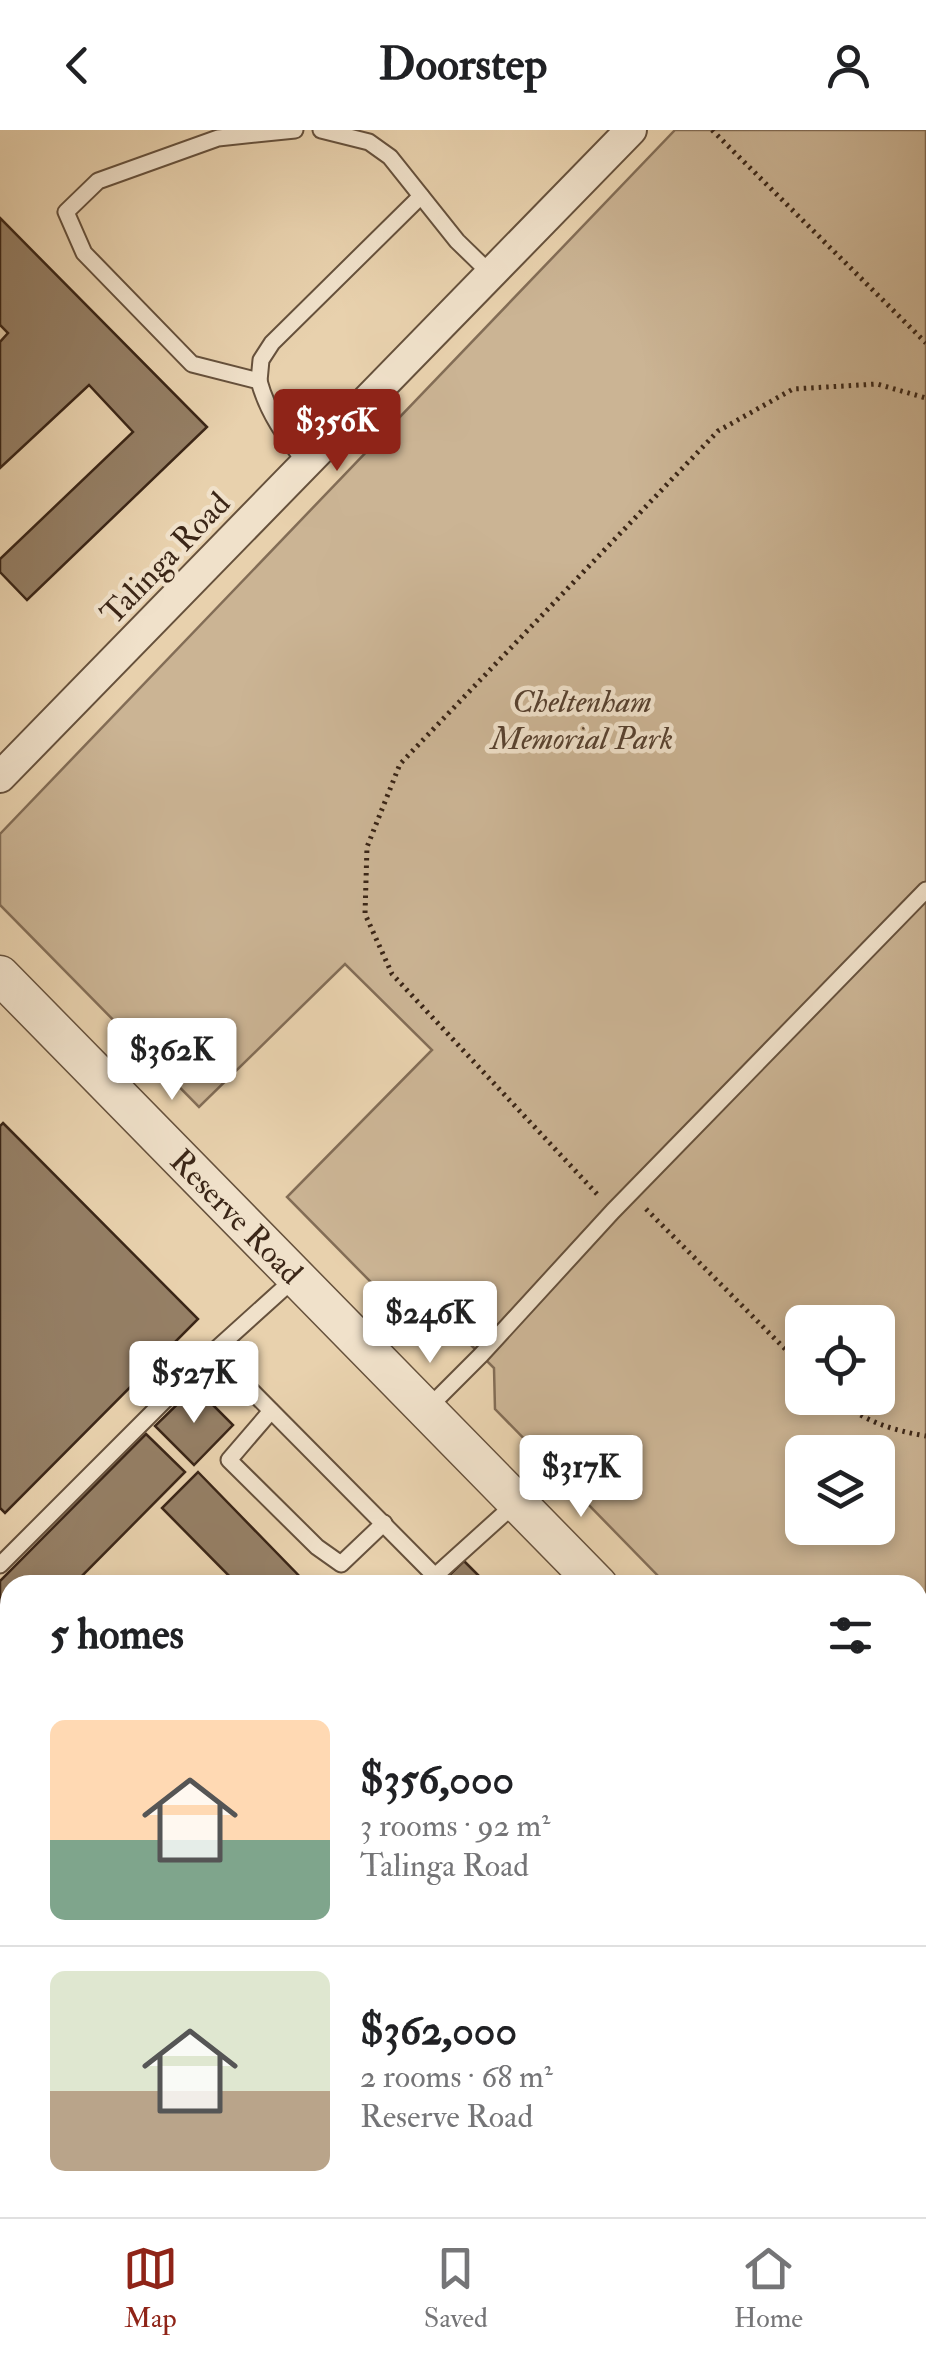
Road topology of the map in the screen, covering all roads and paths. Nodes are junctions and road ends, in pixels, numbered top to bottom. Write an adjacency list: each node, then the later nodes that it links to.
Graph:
1 (296, 130): 5 (lane)
2 (321, 130): 6 (lane)
3 (631, 130): 7 (street, Talinga Road)
4 (712, 130): 8 (path)
5 (212, 134): 9 (lane)
6 (421, 196): 7 (lane); 9 (lane)
7 (490, 274): 11 (street, Talinga Road)
8 (926, 343)
9 (259, 381): 11 (lane)
10 (926, 398): 16 (path)
11 (306, 463): 12 (street, Talinga Road)
12 (0, 777)
13 (926, 890): 15 (lane)
14 (0, 975): 17 (street, Reserve Road)
15 (630, 1193): 16 (lane); 18 (path)
16 (613, 1211): 20 (lane)
17 (295, 1278): 19 (lane); 20 (street, Reserve Road)
18 (785, 1349)
19 (212, 1352): 21 (lane); 26 (lane)
20 (426, 1410): 24 (street, Reserve Road)
21 (271, 1411): 25 (lane); 25 (lane)
22 (857, 1415): 23 (path)
23 (926, 1436)
24 (516, 1502): 28 (lane); 29 (street, Reserve Road)
25 (384, 1524): 27 (lane)
26 (0, 1566)
27 (435, 1575)
28 (437, 1575)
29 (588, 1575)

